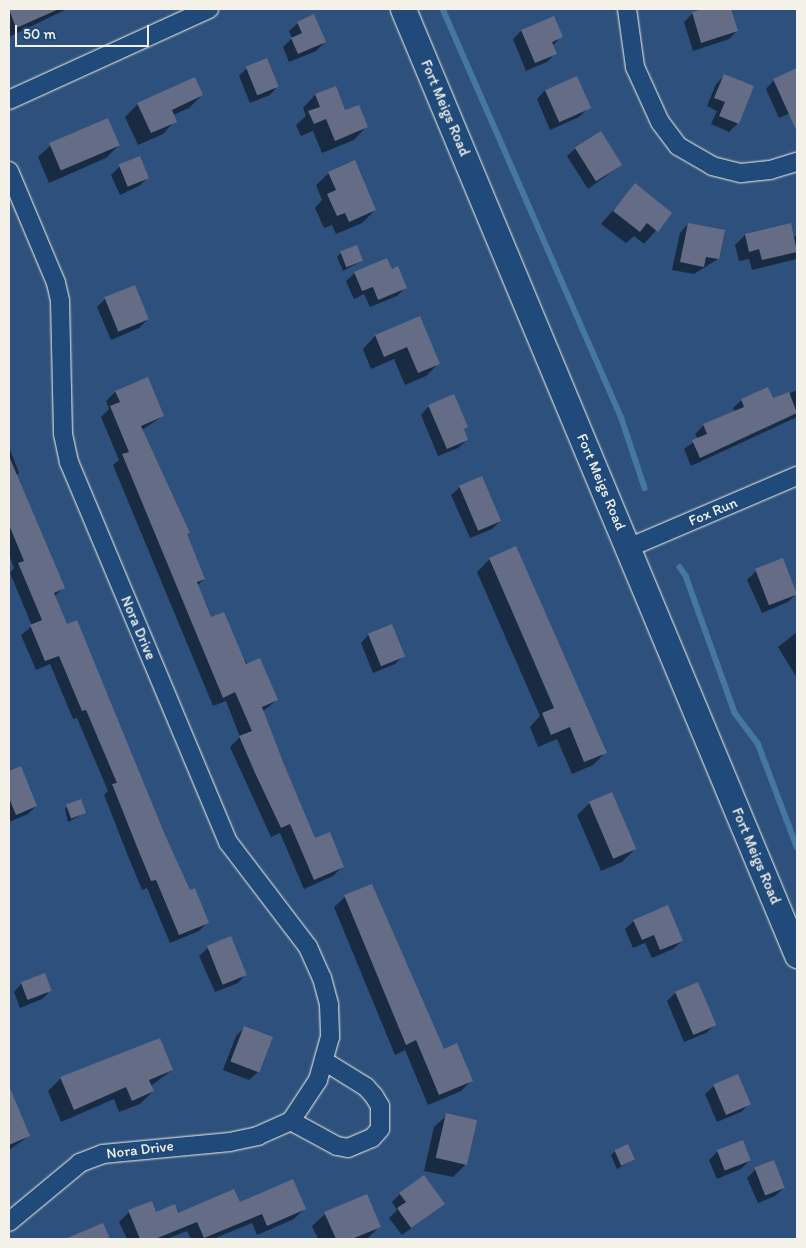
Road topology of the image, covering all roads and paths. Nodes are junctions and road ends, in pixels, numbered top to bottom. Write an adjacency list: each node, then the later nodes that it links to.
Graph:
1 (209, 9): 4 (street)
2 (403, 9): 8 (street, Fort Meigs Road)
3 (627, 9): 5 (street)
4 (9, 100)
5 (797, 162)
6 (9, 171): 10 (street, Nora Drive)
7 (797, 476): 8 (street, Fox Run)
8 (628, 548): 9 (street, Fort Meigs Road)
9 (797, 955)
10 (324, 1061): 11 (street, Nora Drive); 11 (street)
11 (291, 1121): 12 (street, Nora Drive)
12 (9, 1222)

